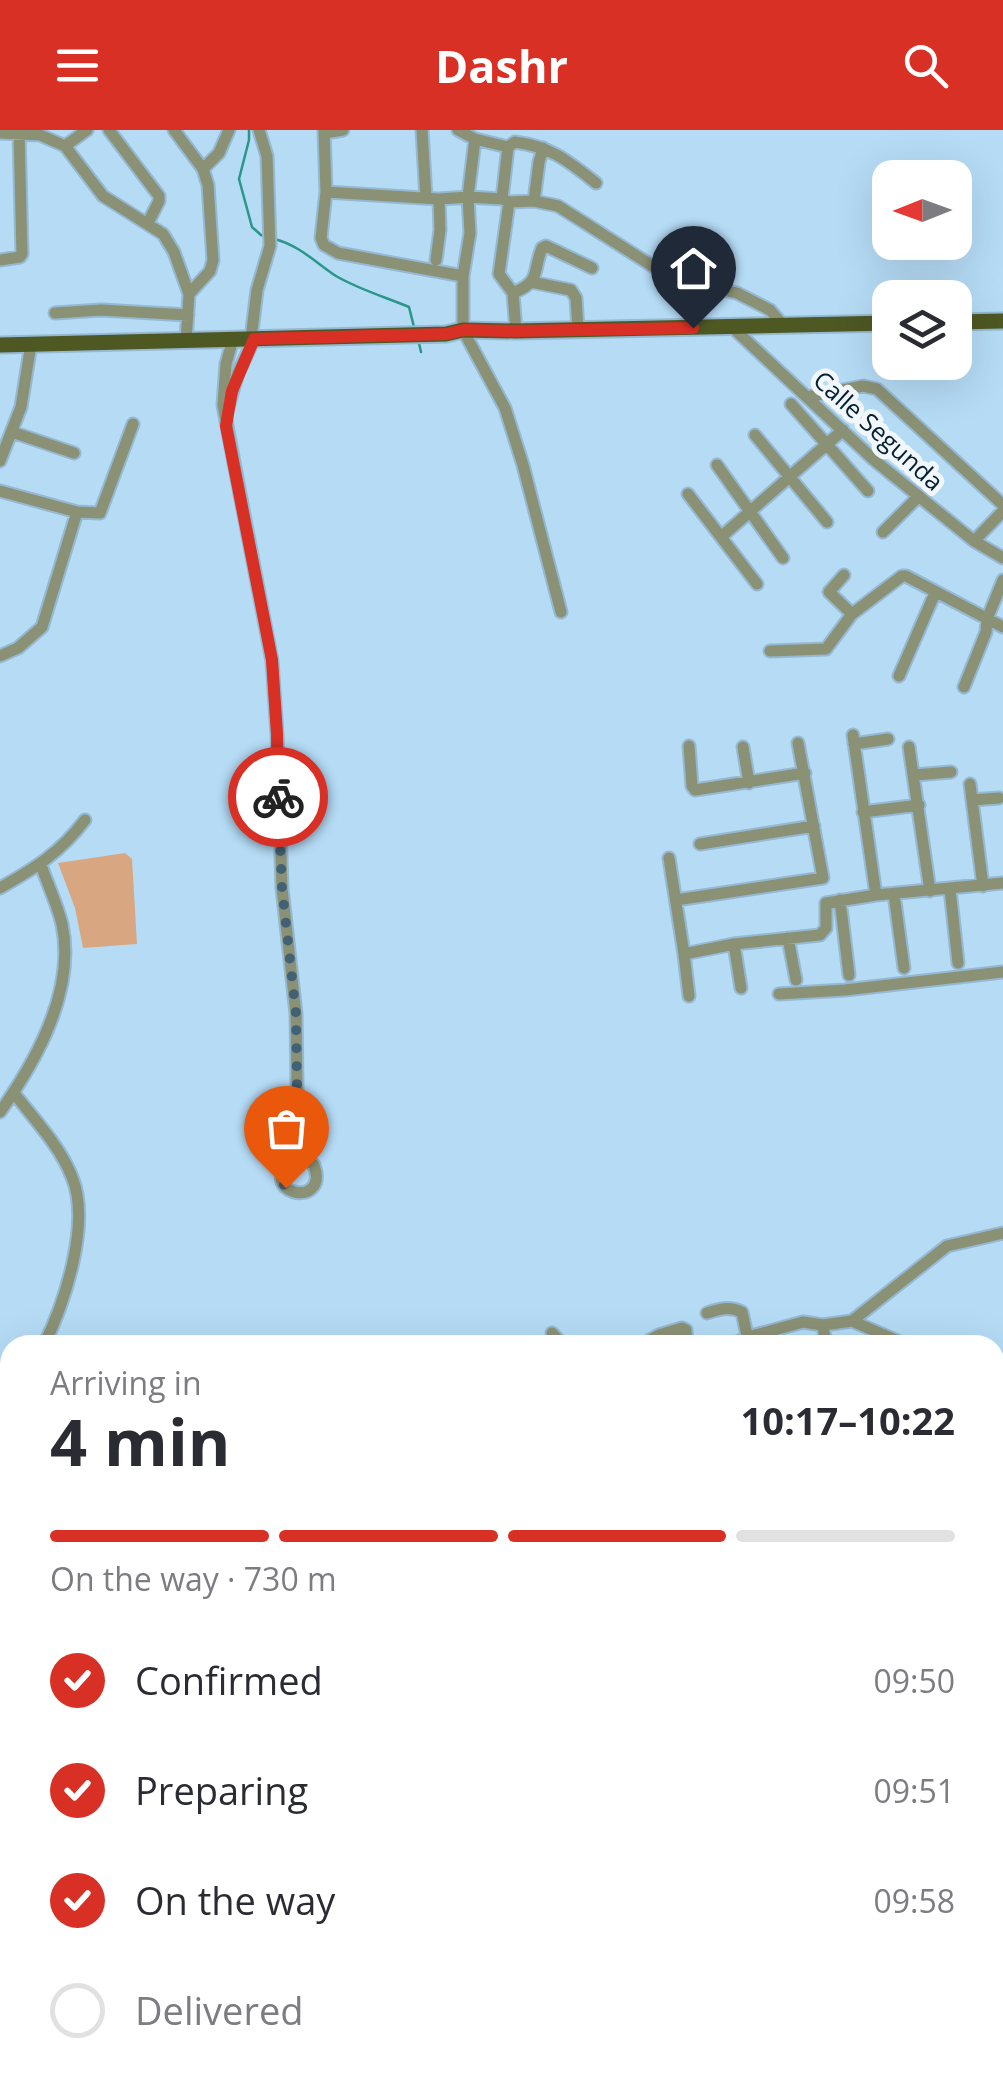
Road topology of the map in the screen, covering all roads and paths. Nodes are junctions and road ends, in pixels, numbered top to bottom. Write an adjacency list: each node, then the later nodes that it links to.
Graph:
1 (87, 130): 14 (street)
2 (108, 130): 24 (street)
3 (174, 130): 17 (street)
4 (229, 130): 17 (street)
5 (259, 130): 42 (street)
6 (343, 130): 9 (street)
7 (422, 130): 21 (street)
8 (458, 130): 13 (street)
9 (324, 131): 19 (street)
10 (0, 132): 11 (street)
11 (19, 132): 12 (street); 25 (street)
12 (41, 132): 14 (street)
13 (475, 139): 15 (street); 20 (street)
14 (65, 146): 24 (street)
15 (508, 147): 16 (street); 22 (street)
16 (543, 148): 18 (street); 23 (street)
17 (203, 168): 31 (street)
18 (596, 183)
19 (326, 192): 21 (street); 28 (street)
20 (468, 197): 21 (street); 22 (street); 28 (street)
21 (432, 198): 26 (street)
22 (505, 201): 23 (street); 30 (street)
23 (534, 202): 37 (street)
24 (148, 223): 31 (street)
25 (0, 260)
26 (436, 260)
27 (592, 268): 29 (street)
28 (463, 276): 39 (street)
29 (531, 282): 30 (street); 40 (street)
30 (513, 293): 41 (street)
31 (189, 294): 33 (street)
32 (55, 313): 33 (street)
33 (188, 315): 44 (street)
34 (1003, 320): 35 (main road)
35 (972, 321)
36 (872, 323): 37 (main road)
37 (783, 325): 38 (main road)
38 (732, 327): 40 (main road); 48 (street, Calle Segunda)
39 (464, 330): 41 (main road); 42 (main road); 76 (street)
40 (578, 330): 41 (main road)
41 (516, 331)
42 (252, 339): 43 (main road); 47 (street)
43 (233, 340): 44 (main road); 47 (street)
44 (186, 341): 45 (main road)
45 (31, 344): 46 (main road); 52 (street)
46 (0, 345)
47 (232, 371): 127 (street)
48 (807, 397): 51 (street, Calle Segunda); 63 (street)
49 (791, 404): 54 (street)
50 (132, 424): 64 (street)
51 (843, 430): 54 (street); 62 (street, Calle Segunda)
52 (12, 432): 55 (street); 56 (street)
53 (755, 435): 58 (street)
54 (826, 445): 58 (street); 59 (street)
55 (1, 454)
56 (74, 454)
57 (718, 465): 65 (street)
58 (790, 476): 65 (street); 66 (street)
59 (868, 491)
60 (0, 492): 64 (street)
61 (688, 494): 68 (street)
62 (919, 496): 67 (street); 69 (street, Calle Segunda)
63 (1003, 508): 69 (street)
64 (77, 512): 81 (street)
65 (749, 512): 68 (street); 70 (street)
66 (827, 522)
67 (883, 532)
68 (721, 537): 74 (street)
69 (974, 541): 71 (street, Calle Segunda)
70 (783, 558)
71 (1003, 558)
72 (844, 575): 77 (street)
73 (1003, 580): 78 (street)
74 (756, 584)
75 (935, 593): 77 (street); 78 (street); 82 (street)
76 (561, 612)
77 (852, 614): 80 (street)
78 (988, 620): 79 (street); 83 (street)
79 (1003, 627)
80 (770, 651)
81 (0, 656)
82 (899, 676)
83 (964, 687)
84 (888, 739): 97 (street)
85 (798, 743): 90 (street)
86 (689, 746): 92 (street)
87 (909, 746): 91 (street)
88 (743, 747): 92 (street)
89 (951, 772): 91 (street)
90 (805, 773): 92 (street); 99 (street)
91 (914, 775): 96 (street)
92 (749, 782)
93 (970, 784): 95 (street)
94 (999, 798): 95 (street)
95 (972, 800): 105 (street)
96 (919, 805): 97 (street); 108 (street)
97 (862, 812): 110 (street)
98 (85, 820): 102 (street)
99 (814, 826): 100 (street); 103 (street)
100 (700, 844)
101 (669, 858): 111 (street)
102 (40, 865): 106 (street); 125 (street)
103 (822, 878): 111 (street); 113 (street)
104 (1003, 883): 105 (street)
105 (983, 886): 107 (street)
106 (0, 888)
107 (950, 889): 108 (street); 117 (street)
108 (930, 890): 109 (street)
109 (894, 894): 110 (street); 118 (street)
110 (876, 895): 112 (street)
111 (676, 900): 116 (street)
112 (840, 900): 113 (street); 120 (street)
113 (826, 903): 114 (street)
114 (788, 938): 115 (street); 121 (street)
115 (734, 944): 116 (street); 122 (street)
116 (684, 954): 124 (street)
117 (958, 963)
118 (904, 968)
119 (1003, 972): 123 (street)
120 (849, 976)
121 (796, 980)
122 (741, 988)
123 (779, 994)
124 (689, 996)
125 (14, 1092): 126 (street); 133 (street)
126 (0, 1112)
127 (298, 1154)
128 (1003, 1233): 130 (street)
129 (707, 1313): 137 (street)
130 (852, 1320): 131 (street); 140 (street)
131 (822, 1326): 138 (street); 139 (street)
132 (552, 1332): 134 (street)
133 (49, 1335)
134 (555, 1335)
135 (659, 1335): 136 (street)
136 (686, 1335)
137 (747, 1335)
138 (765, 1335)
139 (824, 1335)
140 (885, 1335)

